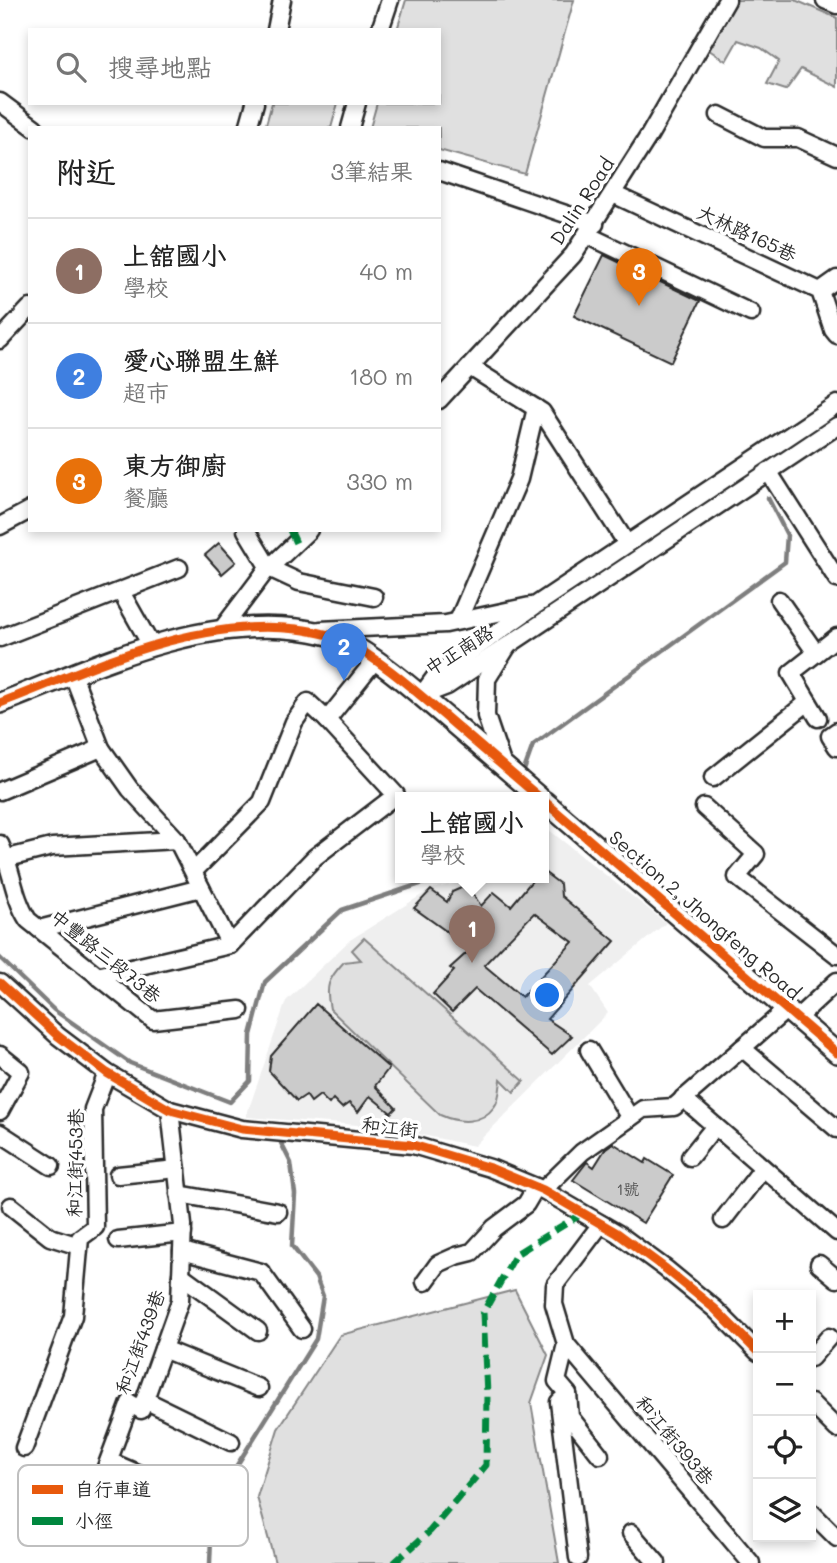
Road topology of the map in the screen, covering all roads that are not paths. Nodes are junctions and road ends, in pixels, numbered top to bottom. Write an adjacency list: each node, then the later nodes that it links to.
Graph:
1 (282, 0): 6 (street)
2 (390, 0): 7 (street)
3 (727, 0): 17 (street, Dalin Road)
4 (825, 0): 5 (street)
5 (837, 5)
6 (276, 28)
7 (381, 28)
8 (0, 102): 12 (street)
9 (254, 105): 13 (street)
10 (356, 105): 14 (street)
11 (719, 115): 15 (street)
12 (32, 126)
13 (249, 126)
14 (351, 126)
15 (837, 156)
16 (441, 172): 18 (street)
17 (613, 194): 18 (street, Dalin Road); 20 (street, 大林路165巷)
18 (591, 229): 22 (street); 25 (street, Dalin Road)
19 (837, 279): 20 (street)
20 (820, 291): 23 (street)
21 (28, 310): 24 (street)
22 (751, 313)
23 (837, 335)
24 (0, 340)
25 (470, 367): 26 (street, Dalin Road); 28 (street)
26 (441, 398)
27 (837, 404): 35 (street, 中正南路)
28 (536, 408): 35 (street); 43 (street)
29 (836, 427): 30 (street, 中正南路)
30 (768, 471): 38 (street); 48 (street, 中正南路)
31 (28, 511): 32 (street)
32 (0, 526)
33 (247, 532): 37 (street)
34 (307, 532): 37 (street)
35 (627, 544): 42 (street, 中正南路)
36 (179, 568): 39 (street)
37 (270, 568): 40 (street); 44 (street)
38 (837, 579)
39 (121, 592): 47 (street); 49 (street)
40 (374, 597)
41 (779, 600): 50 (street)
42 (536, 605): 43 (street); 53 (street, 中正南路)
43 (458, 621): 45 (street)
44 (222, 629): 45 (main road); 49 (main road)
45 (307, 631): 51 (main road)
46 (837, 637): 50 (street)
47 (0, 638)
48 (510, 642): 53 (street, 中正南路); 59 (street)
49 (152, 647): 52 (main road)
50 (816, 653): 54 (street)
51 (375, 660): 53 (main road); 57 (street)
52 (73, 675): 55 (main road); 58 (street)
53 (421, 696): 59 (main road)
54 (808, 702): 56 (street); 60 (street)
55 (0, 703)
56 (818, 718)
57 (327, 719): 63 (street); 69 (street)
58 (101, 748): 61 (street); 67 (street)
59 (503, 766): 62 (main road, Section 2, Jhongfeng Road)
60 (713, 778)
61 (0, 791)
62 (533, 792)
63 (395, 795)
64 (395, 797): 72 (street)
65 (549, 805): 78 (main road, Section 2, Jhongfeng Road)
66 (704, 807): 73 (street)
67 (177, 840): 68 (street); 69 (street)
68 (2, 854): 71 (street, 中豐路三段73巷)
69 (194, 871): 70 (street)
70 (201, 888): 71 (street); 72 (street)
71 (39, 929): 74 (street, 中豐路三段73巷)
72 (229, 944): 74 (street)
73 (837, 956)
74 (97, 976): 77 (street, 中豐路三段73巷)
75 (837, 981): 78 (street)
76 (0, 983): 83 (street, 和江街)
77 (240, 1010)
78 (792, 1014): 79 (street); 81 (main road, Section 2, Jhongfeng Road)
79 (742, 1048): 84 (street); 89 (street)
80 (589, 1050): 87 (street)
81 (837, 1053)
82 (0, 1055): 86 (street)
83 (107, 1073): 85 (street, 和江街); 105 (street, 和江街453巷)
84 (683, 1098): 87 (street); 88 (street)
85 (170, 1110): 94 (street, 和江街439巷); 96 (street, 和江街)
86 (0, 1111)
87 (630, 1118): 96 (street)
88 (715, 1126): 91 (street); 93 (street)
89 (837, 1129)
90 (0, 1133): 92 (street)
91 (690, 1157)
92 (51, 1166)
93 (763, 1168): 100 (street); 103 (street)
94 (177, 1169): 95 (street); 97 (street, 和江街439巷)
95 (118, 1175)
96 (540, 1188): 101 (street, 和江街); 110 (street)
97 (179, 1194): 99 (street); 102 (street, 和江街439巷)
98 (11, 1206): 105 (street)
99 (278, 1212)
100 (723, 1220)
101 (601, 1224): 114 (street, 和江街393巷); 115 (street, 和江街)
102 (183, 1233): 104 (street); 106 (street, 和江街439巷)
103 (837, 1233)
104 (118, 1240)
105 (79, 1246): 124 (street, 和江街453巷)
106 (182, 1251): 108 (street, 和江街439巷); 111 (street)
107 (819, 1264): 109 (street)
108 (181, 1275): 112 (street); 116 (street, 和江街439巷)
109 (837, 1279)
110 (425, 1282)
111 (303, 1329)
112 (258, 1331)
113 (829, 1337): 117 (street)
114 (566, 1344): 119 (street); 134 (street, 和江街393巷)
115 (753, 1347)
116 (163, 1349): 118 (street); 120 (street, 和江街439巷)
117 (815, 1353)
118 (259, 1388)
119 (568, 1394): 125 (street); 132 (street)
120 (145, 1400): 123 (street); 126 (street, 和江街439巷)
121 (816, 1409): 122 (street)
122 (835, 1425)
123 (231, 1442)
124 (24, 1448)
125 (600, 1455)
126 (108, 1461): 127 (street, 和江街439巷); 128 (street)
127 (107, 1465)
128 (117, 1465)
129 (816, 1518): 131 (street)
130 (631, 1533): 133 (street)
131 (837, 1538)
132 (578, 1558)
133 (657, 1563)
134 (751, 1563)

